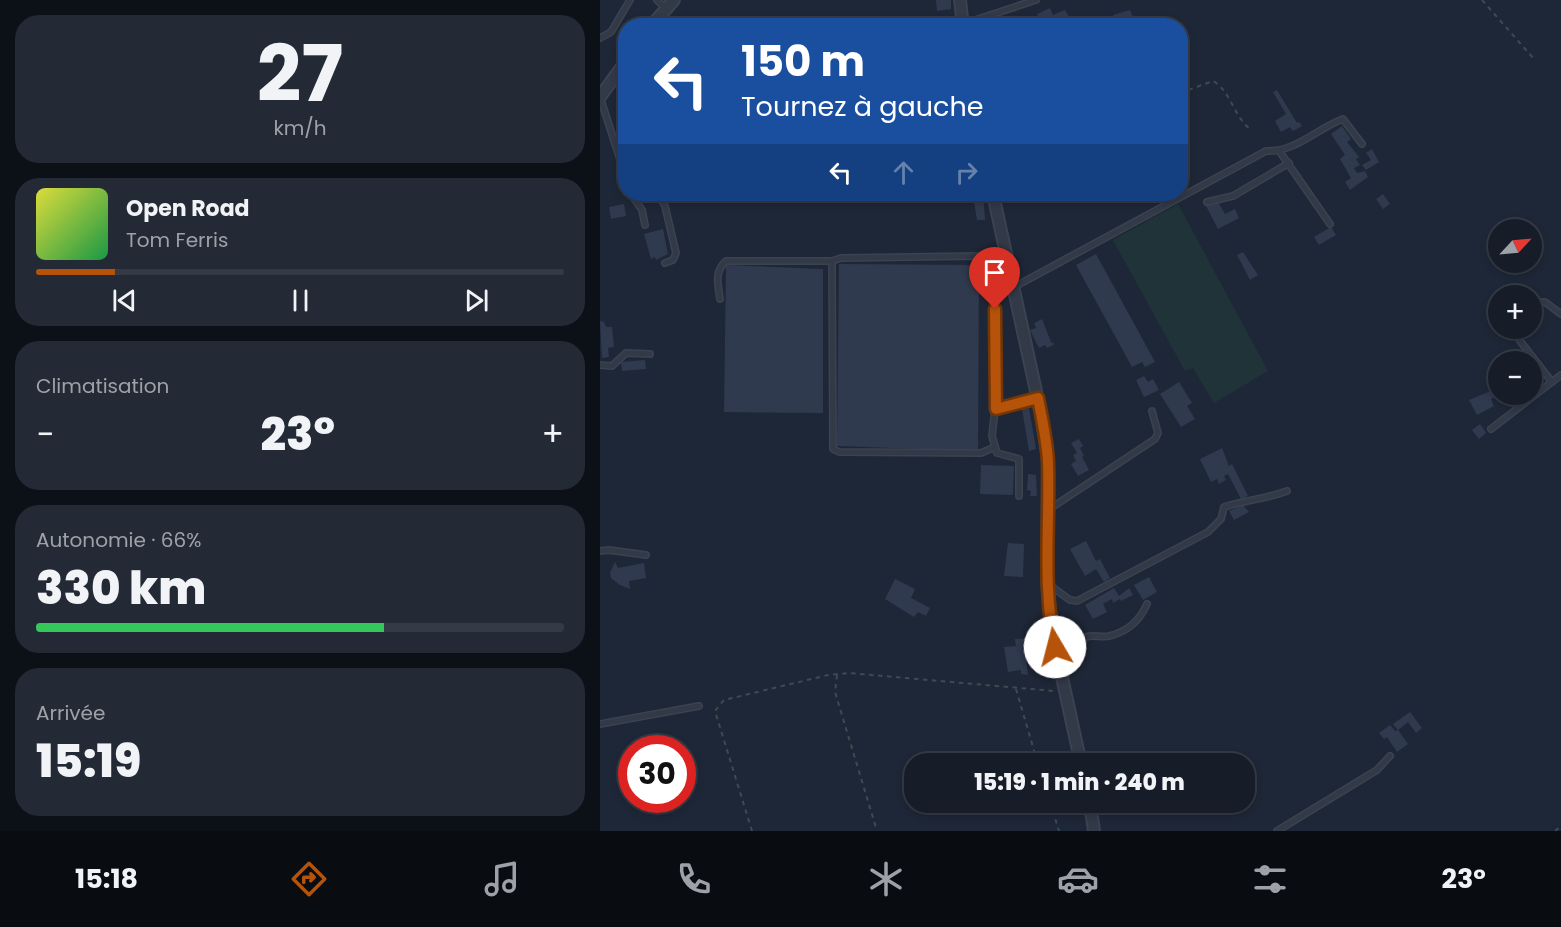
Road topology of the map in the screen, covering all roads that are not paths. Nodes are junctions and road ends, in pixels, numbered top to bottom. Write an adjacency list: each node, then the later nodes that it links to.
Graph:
1 (630, 0): 7 (lane)
2 (657, 0): 6 (lane)
3 (674, 0): 6 (street)
4 (960, 0): 9 (street)
5 (1036, 0): 10 (lane)
6 (665, 9): 8 (street)
7 (619, 18)
8 (658, 18)
9 (962, 18)
10 (983, 18)
11 (618, 20): 12 (lane)
12 (600, 38)
13 (618, 72): 14 (street)
14 (600, 97): 16 (lane)
15 (1362, 144): 17 (lane)
16 (618, 149)
17 (1280, 152): 18 (lane); 19 (lane)
18 (1289, 164): 24 (lane); 25 (lane)
19 (1188, 193)
20 (635, 201): 26 (lane)
21 (662, 201): 28 (lane)
22 (995, 201): 29 (street)
23 (1173, 201): 29 (lane)
24 (1207, 202)
25 (1330, 224)
26 (645, 225)
27 (832, 261): 30 (lane); 39 (lane); 42 (lane)
28 (665, 263)
29 (1014, 287): 38 (street)
30 (720, 299)
31 (1542, 302): 32 (lane)
32 (1561, 315)
33 (1519, 339): 37 (lane)
34 (650, 354): 35 (lane)
35 (600, 366)
36 (1561, 375): 37 (lane)
37 (1552, 382): 41 (lane)
38 (1038, 398): 39 (lane); 45 (street)
39 (996, 409): 42 (lane)
40 (1152, 411): 45 (lane)
41 (1491, 429)
42 (995, 447): 44 (lane)
43 (1287, 491): 48 (lane)
44 (1019, 496)
45 (1048, 510): 48 (street)
46 (600, 551): 47 (lane)
47 (646, 555)
48 (1047, 583): 50 (street)
49 (1147, 604): 50 (lane)
50 (1055, 647): 53 (street)
51 (699, 706): 52 (lane)
52 (600, 724)
53 (1078, 753)
54 (1390, 756): 57 (lane)
55 (1092, 813): 56 (street)
56 (1094, 831)
57 (1277, 831)

